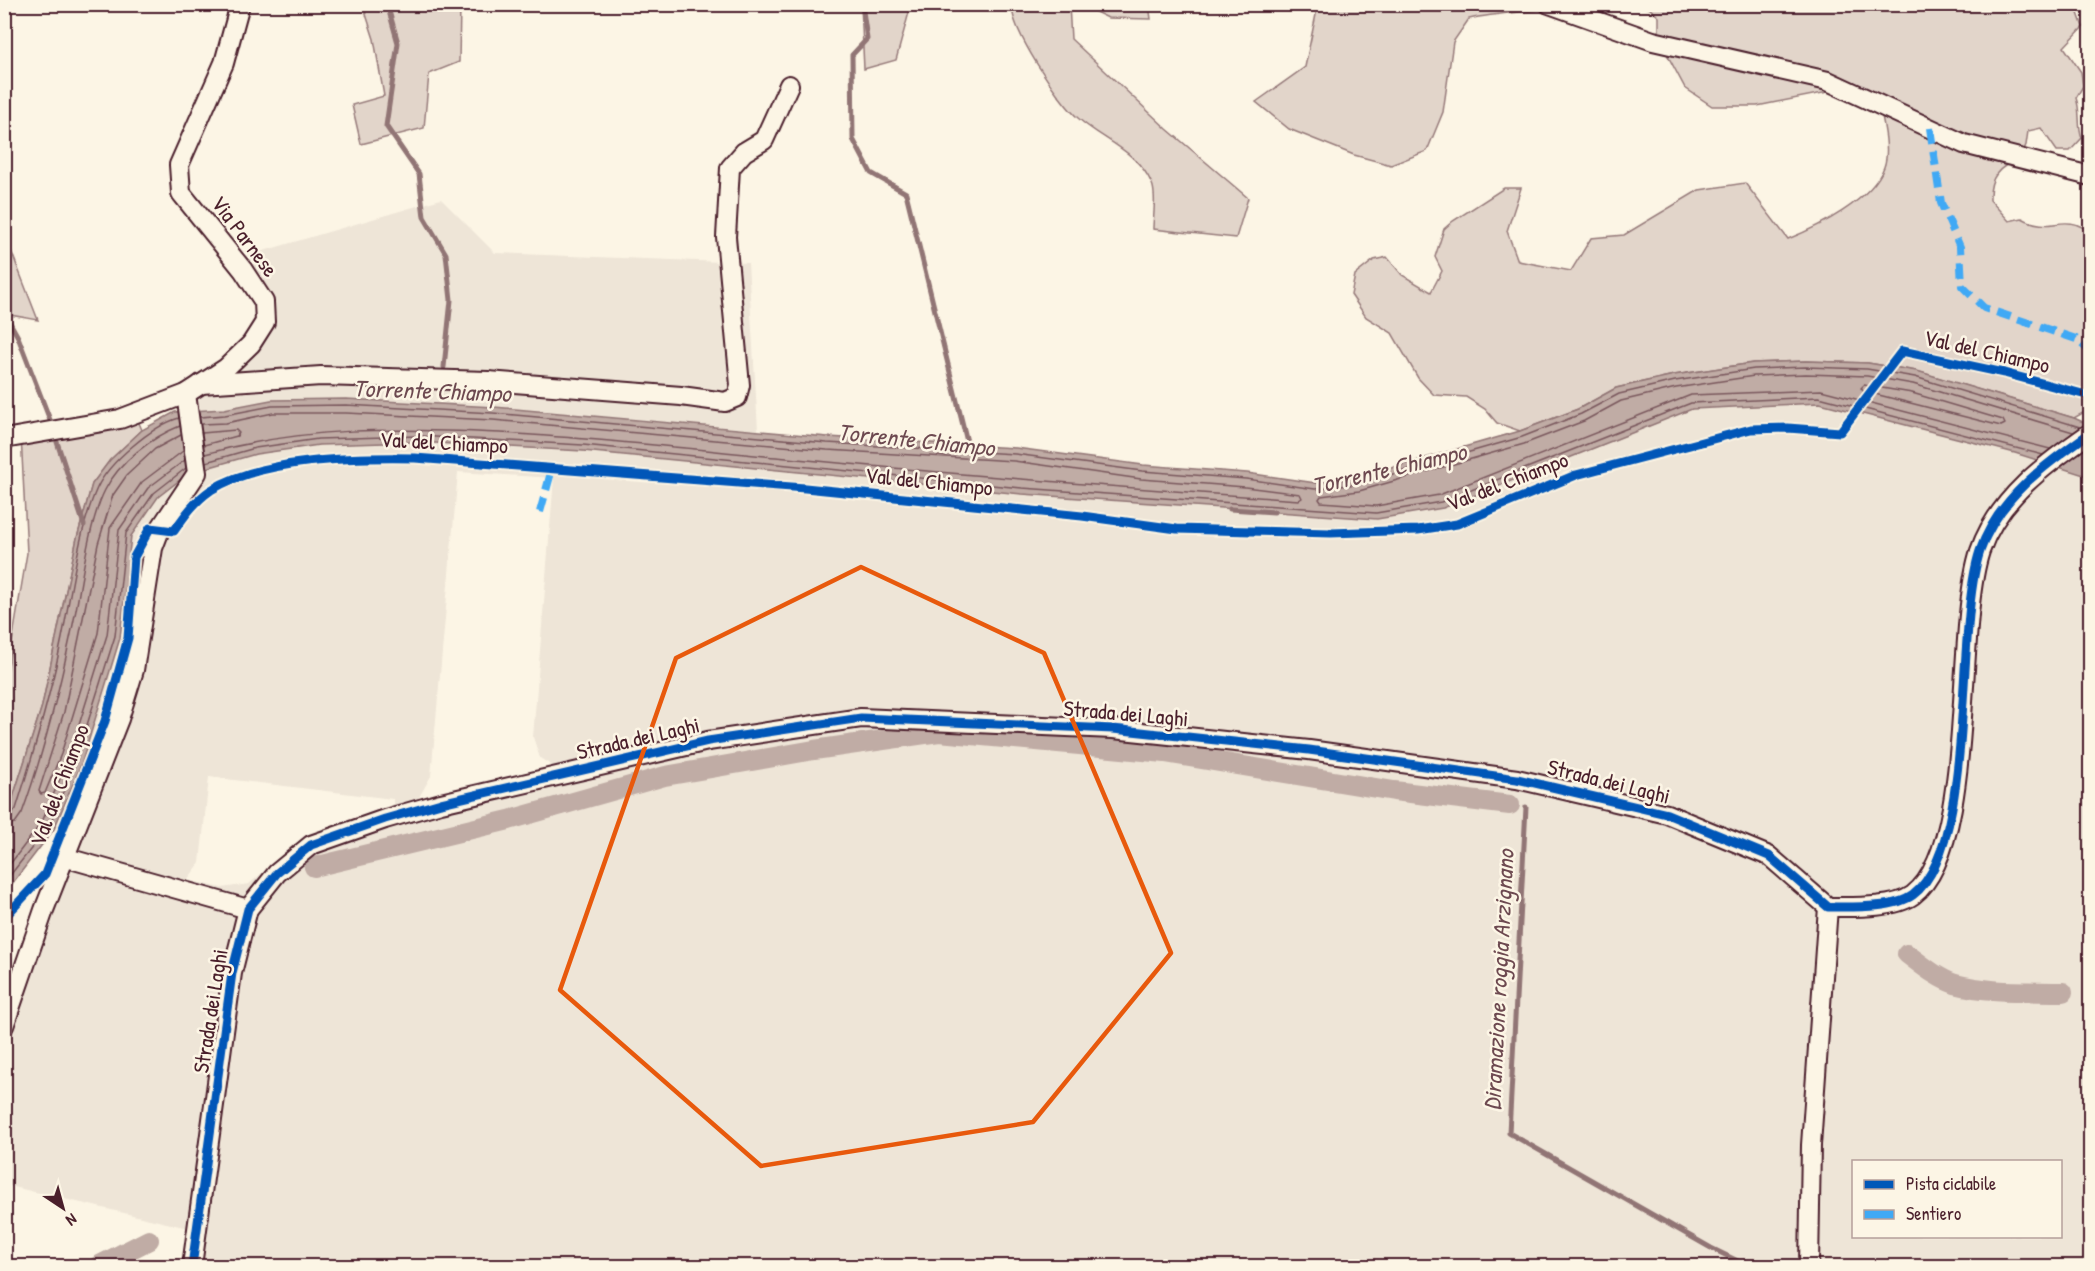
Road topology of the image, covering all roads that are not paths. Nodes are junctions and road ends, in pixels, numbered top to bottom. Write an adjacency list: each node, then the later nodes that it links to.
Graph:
1 (237, 4): 5 (street, Via Parnese)
2 (1549, 4): 4 (street)
3 (789, 86): 5 (street)
4 (2091, 176)
5 (193, 389): 7 (street, Via Parnese); 8 (street)
6 (2091, 433): 9 (street)
7 (4, 439)
8 (67, 858): 10 (street); 11 (street)
9 (1828, 908): 10 (street, Strada dei Laghi); 13 (street)
10 (248, 909): 12 (street, Strada dei Laghi)
11 (4, 1026)
12 (192, 1266)
13 (1809, 1266)

